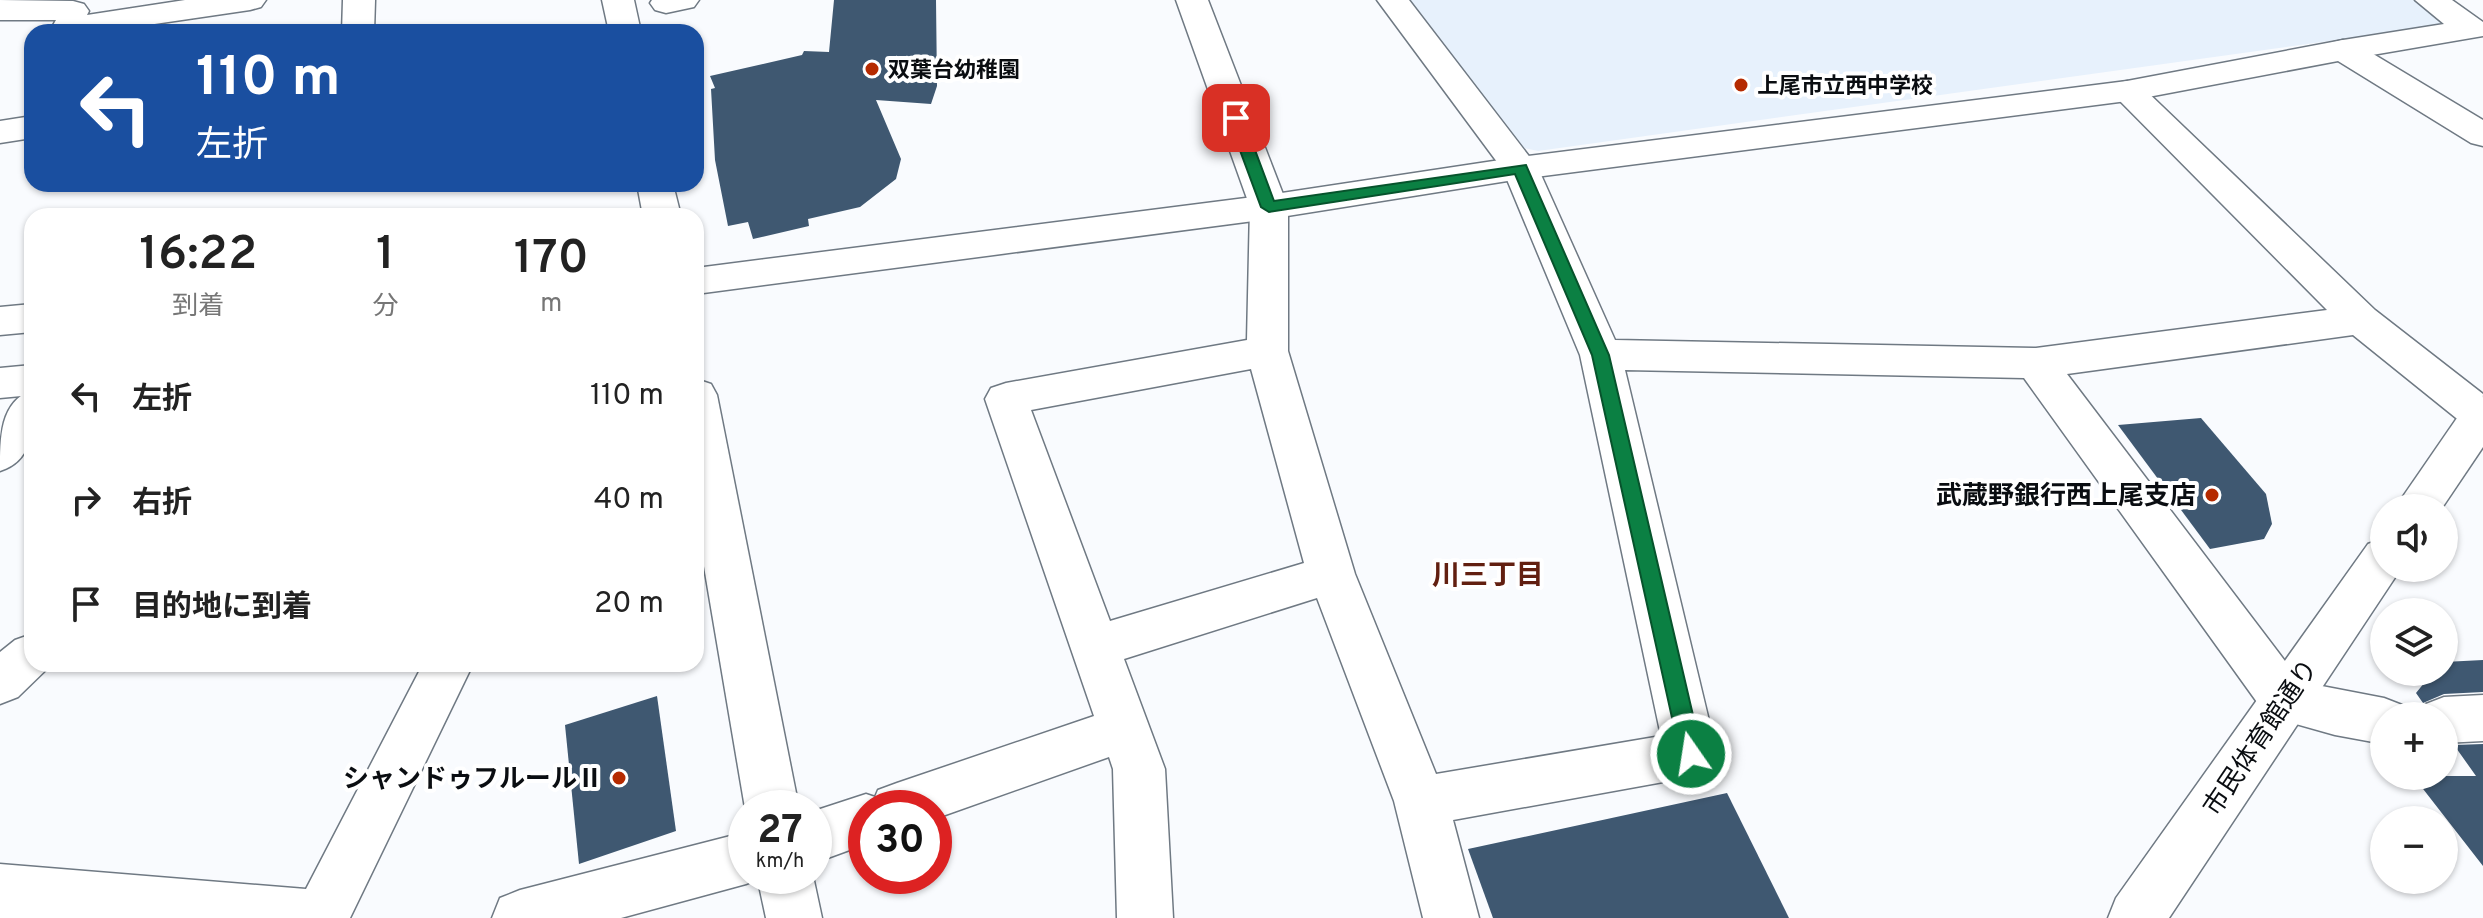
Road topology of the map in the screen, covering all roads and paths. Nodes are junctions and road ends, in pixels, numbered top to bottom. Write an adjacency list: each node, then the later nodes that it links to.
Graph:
1 (250, 0): 8 (street)
2 (359, 0): 9 (street)
3 (618, 0): 10 (street)
4 (1192, 0): 17 (street)
5 (1393, 0): 16 (street)
6 (2431, 0): 11 (street)
7 (0, 10): 8 (street)
8 (71, 18)
9 (358, 24)
10 (623, 24)
11 (2343, 50): 12 (street); 15 (street)
12 (2127, 91): 16 (street); 20 (street)
13 (24, 128): 14 (street)
14 (0, 132)
15 (2483, 135)
16 (1520, 168): 17 (street); 23 (street)
17 (1269, 207): 18 (street); 22 (street)
18 (704, 280)
19 (24, 319): 21 (street)
20 (2361, 320): 24 (street); 27 (street)
21 (0, 321)
22 (1267, 351): 32 (street); 34 (street)
23 (1601, 355): 24 (street); 45 (street)
24 (2036, 363): 38 (street)
25 (24, 381): 26 (street)
26 (0, 383)
27 (2482, 414): 31 (street)
28 (24, 418): 30 (street)
29 (704, 438): 43 (street)
30 (0, 454)
31 (2428, 494)
32 (1331, 574): 34 (street); 45 (street)
33 (2370, 577): 38 (street, 市民体育館通り)
34 (1095, 647): 42 (street)
35 (24, 662): 37 (street)
36 (443, 672): 50 (street)
37 (0, 682)
38 (2285, 700): 40 (street); 55 (street, 市民体育館通り)
39 (2483, 718): 41 (street)
40 (2370, 719)
41 (2458, 719)
42 (1125, 728): 44 (street); 53 (street)
43 (769, 790)
44 (948, 790)
45 (1421, 801): 54 (street)
46 (728, 863): 51 (street)
47 (0, 891): 49 (street)
48 (789, 894): 52 (street)
49 (88, 908): 50 (street)
50 (294, 917)
51 (520, 918)
52 (794, 918)
53 (1145, 918)
54 (1451, 918)
55 (2136, 918)

